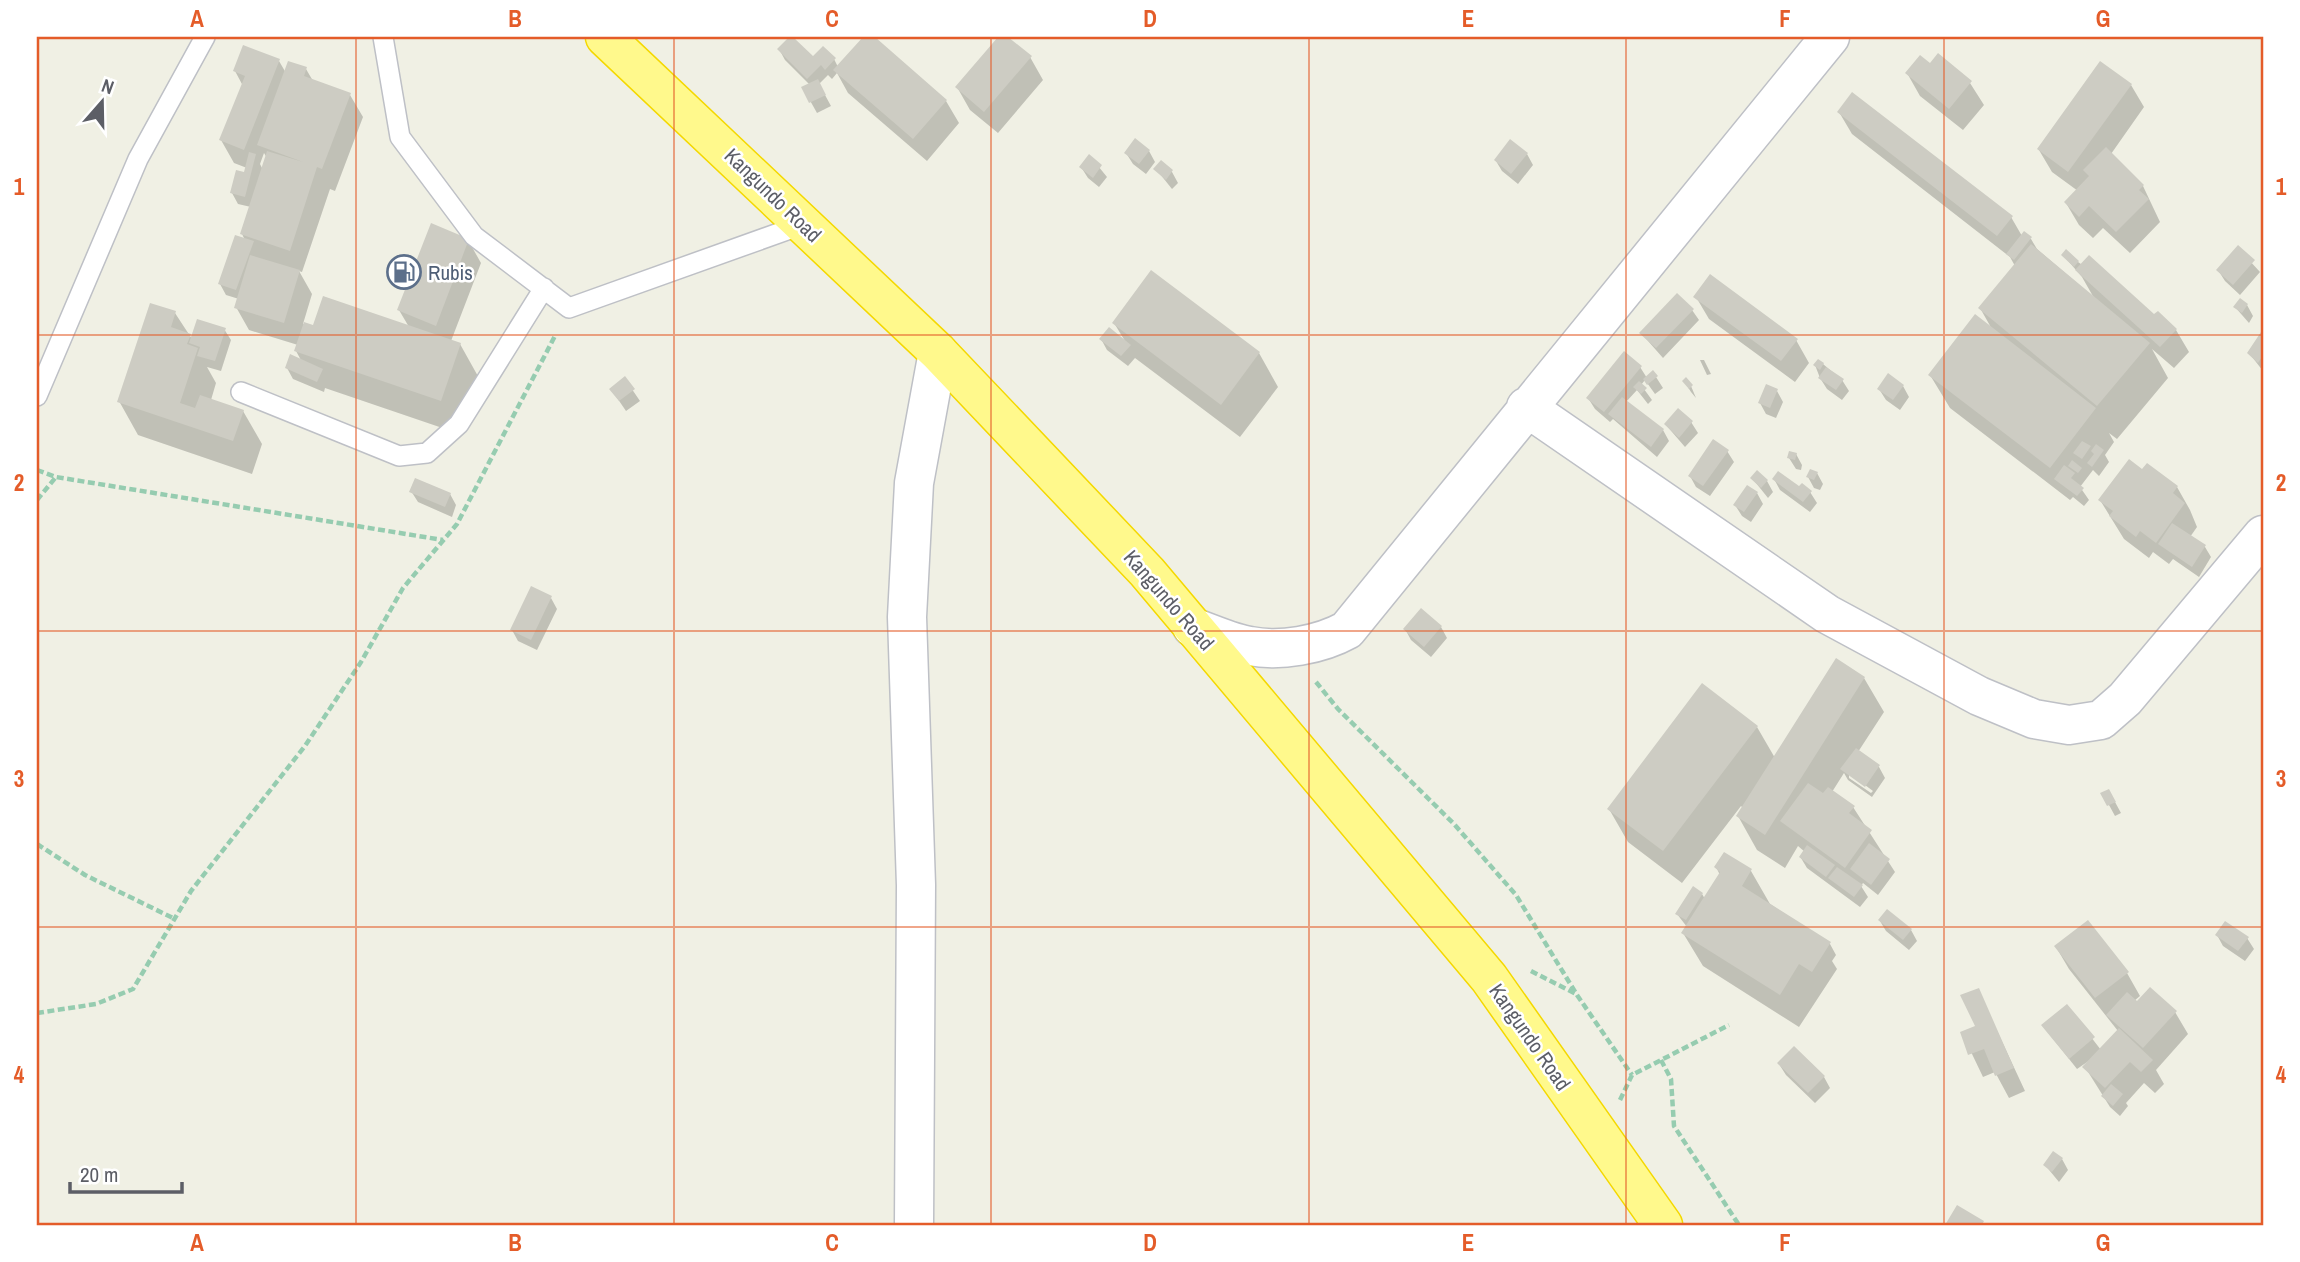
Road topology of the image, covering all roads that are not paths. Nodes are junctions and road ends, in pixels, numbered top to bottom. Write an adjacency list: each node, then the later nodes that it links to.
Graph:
1 (205, 37): 9 (lane)
2 (383, 37): 6 (lane)
3 (605, 37): 5 (highway, Kangundo Road)
4 (1830, 37): 10 (street)
5 (804, 224): 6 (lane); 7 (highway, Kangundo Road)
6 (544, 288): 8 (lane)
7 (938, 352): 12 (highway, Kangundo Road); 13 (street)
8 (241, 392)
9 (37, 396)
10 (1526, 407): 11 (street); 12 (street)
11 (2263, 535)
12 (1192, 627): 14 (highway, Kangundo Road)
13 (914, 1225)
14 (1663, 1225)

